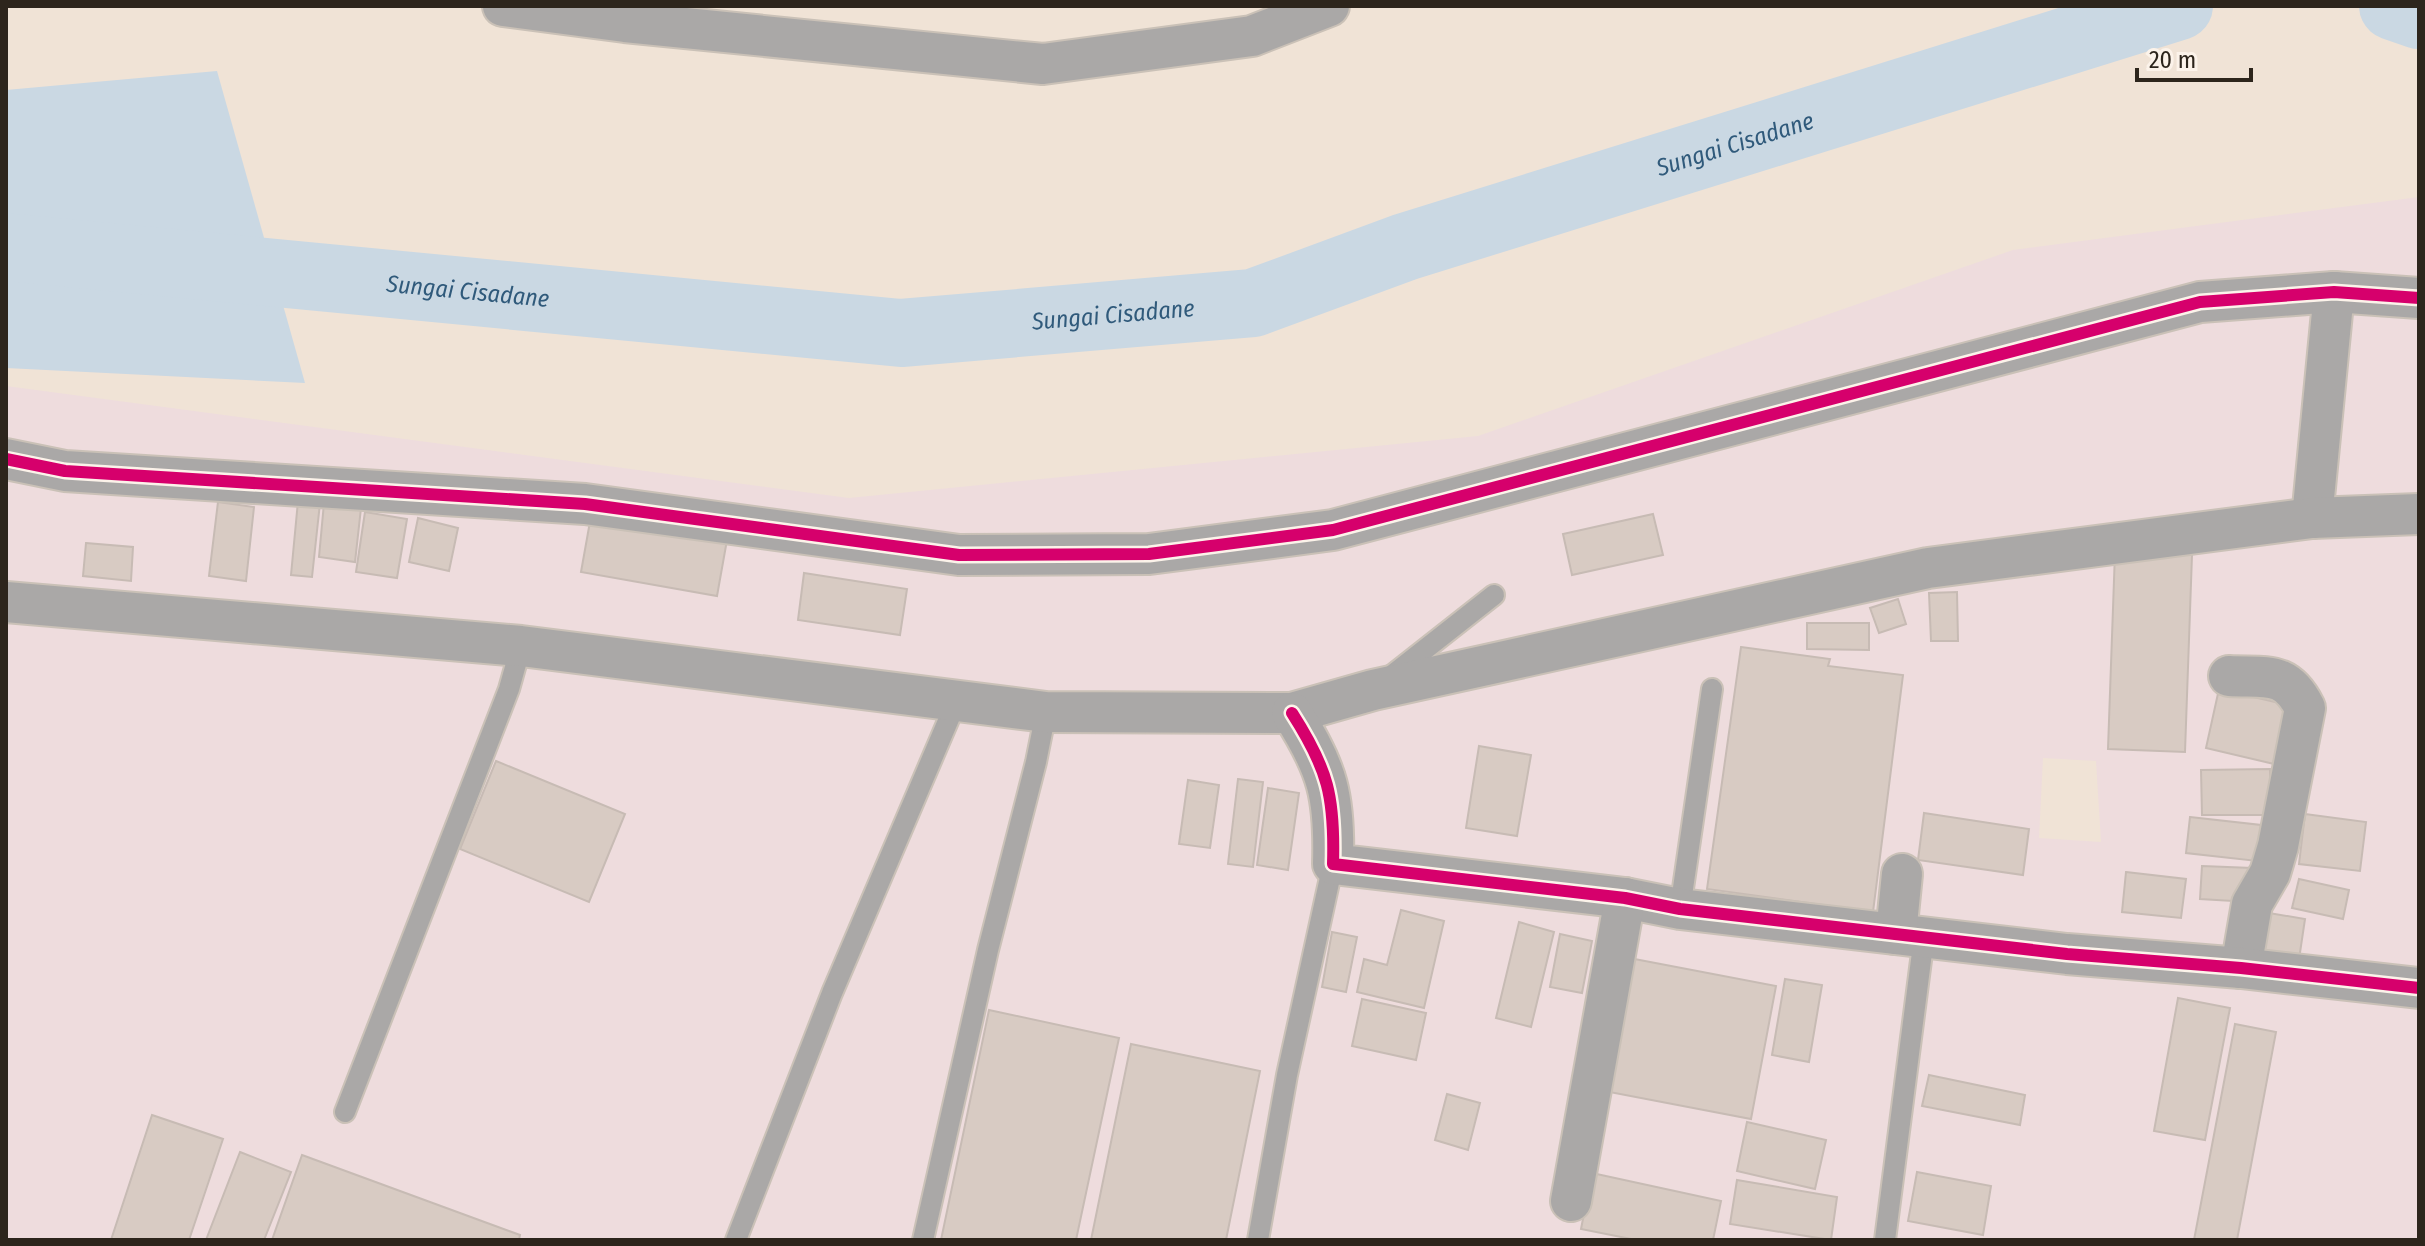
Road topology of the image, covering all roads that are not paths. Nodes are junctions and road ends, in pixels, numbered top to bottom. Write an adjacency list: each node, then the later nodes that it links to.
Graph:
1 (503, 6): 2 (street)
2 (1329, 6)
3 (2334, 292): 4 (street); 5 (street); 7 (street)
4 (2419, 298)
5 (6, 459)
6 (2419, 514): 7 (street)
7 (2312, 518): 13 (street)
8 (1494, 595): 13 (lane)
9 (6, 602): 10 (street)
10 (521, 646): 14 (street); 24 (lane)
11 (2229, 676): 22 (street)
12 (1712, 689): 20 (lane)
13 (1373, 690): 16 (street)
14 (957, 700): 15 (street); 26 (lane)
15 (1046, 712): 16 (street); 27 (lane)
16 (1292, 713): 17 (street)
17 (1333, 864): 19 (street); 28 (lane)
18 (1902, 874): 21 (street)
19 (1625, 898): 20 (street); 25 (street)
20 (1680, 909): 21 (street)
21 (1910, 935): 22 (street); 29 (lane)
22 (2241, 968): 23 (street)
23 (2419, 988)
24 (345, 1112)
25 (1571, 1201)
26 (736, 1240)
27 (923, 1240)
28 (1258, 1240)
29 (1885, 1240)

